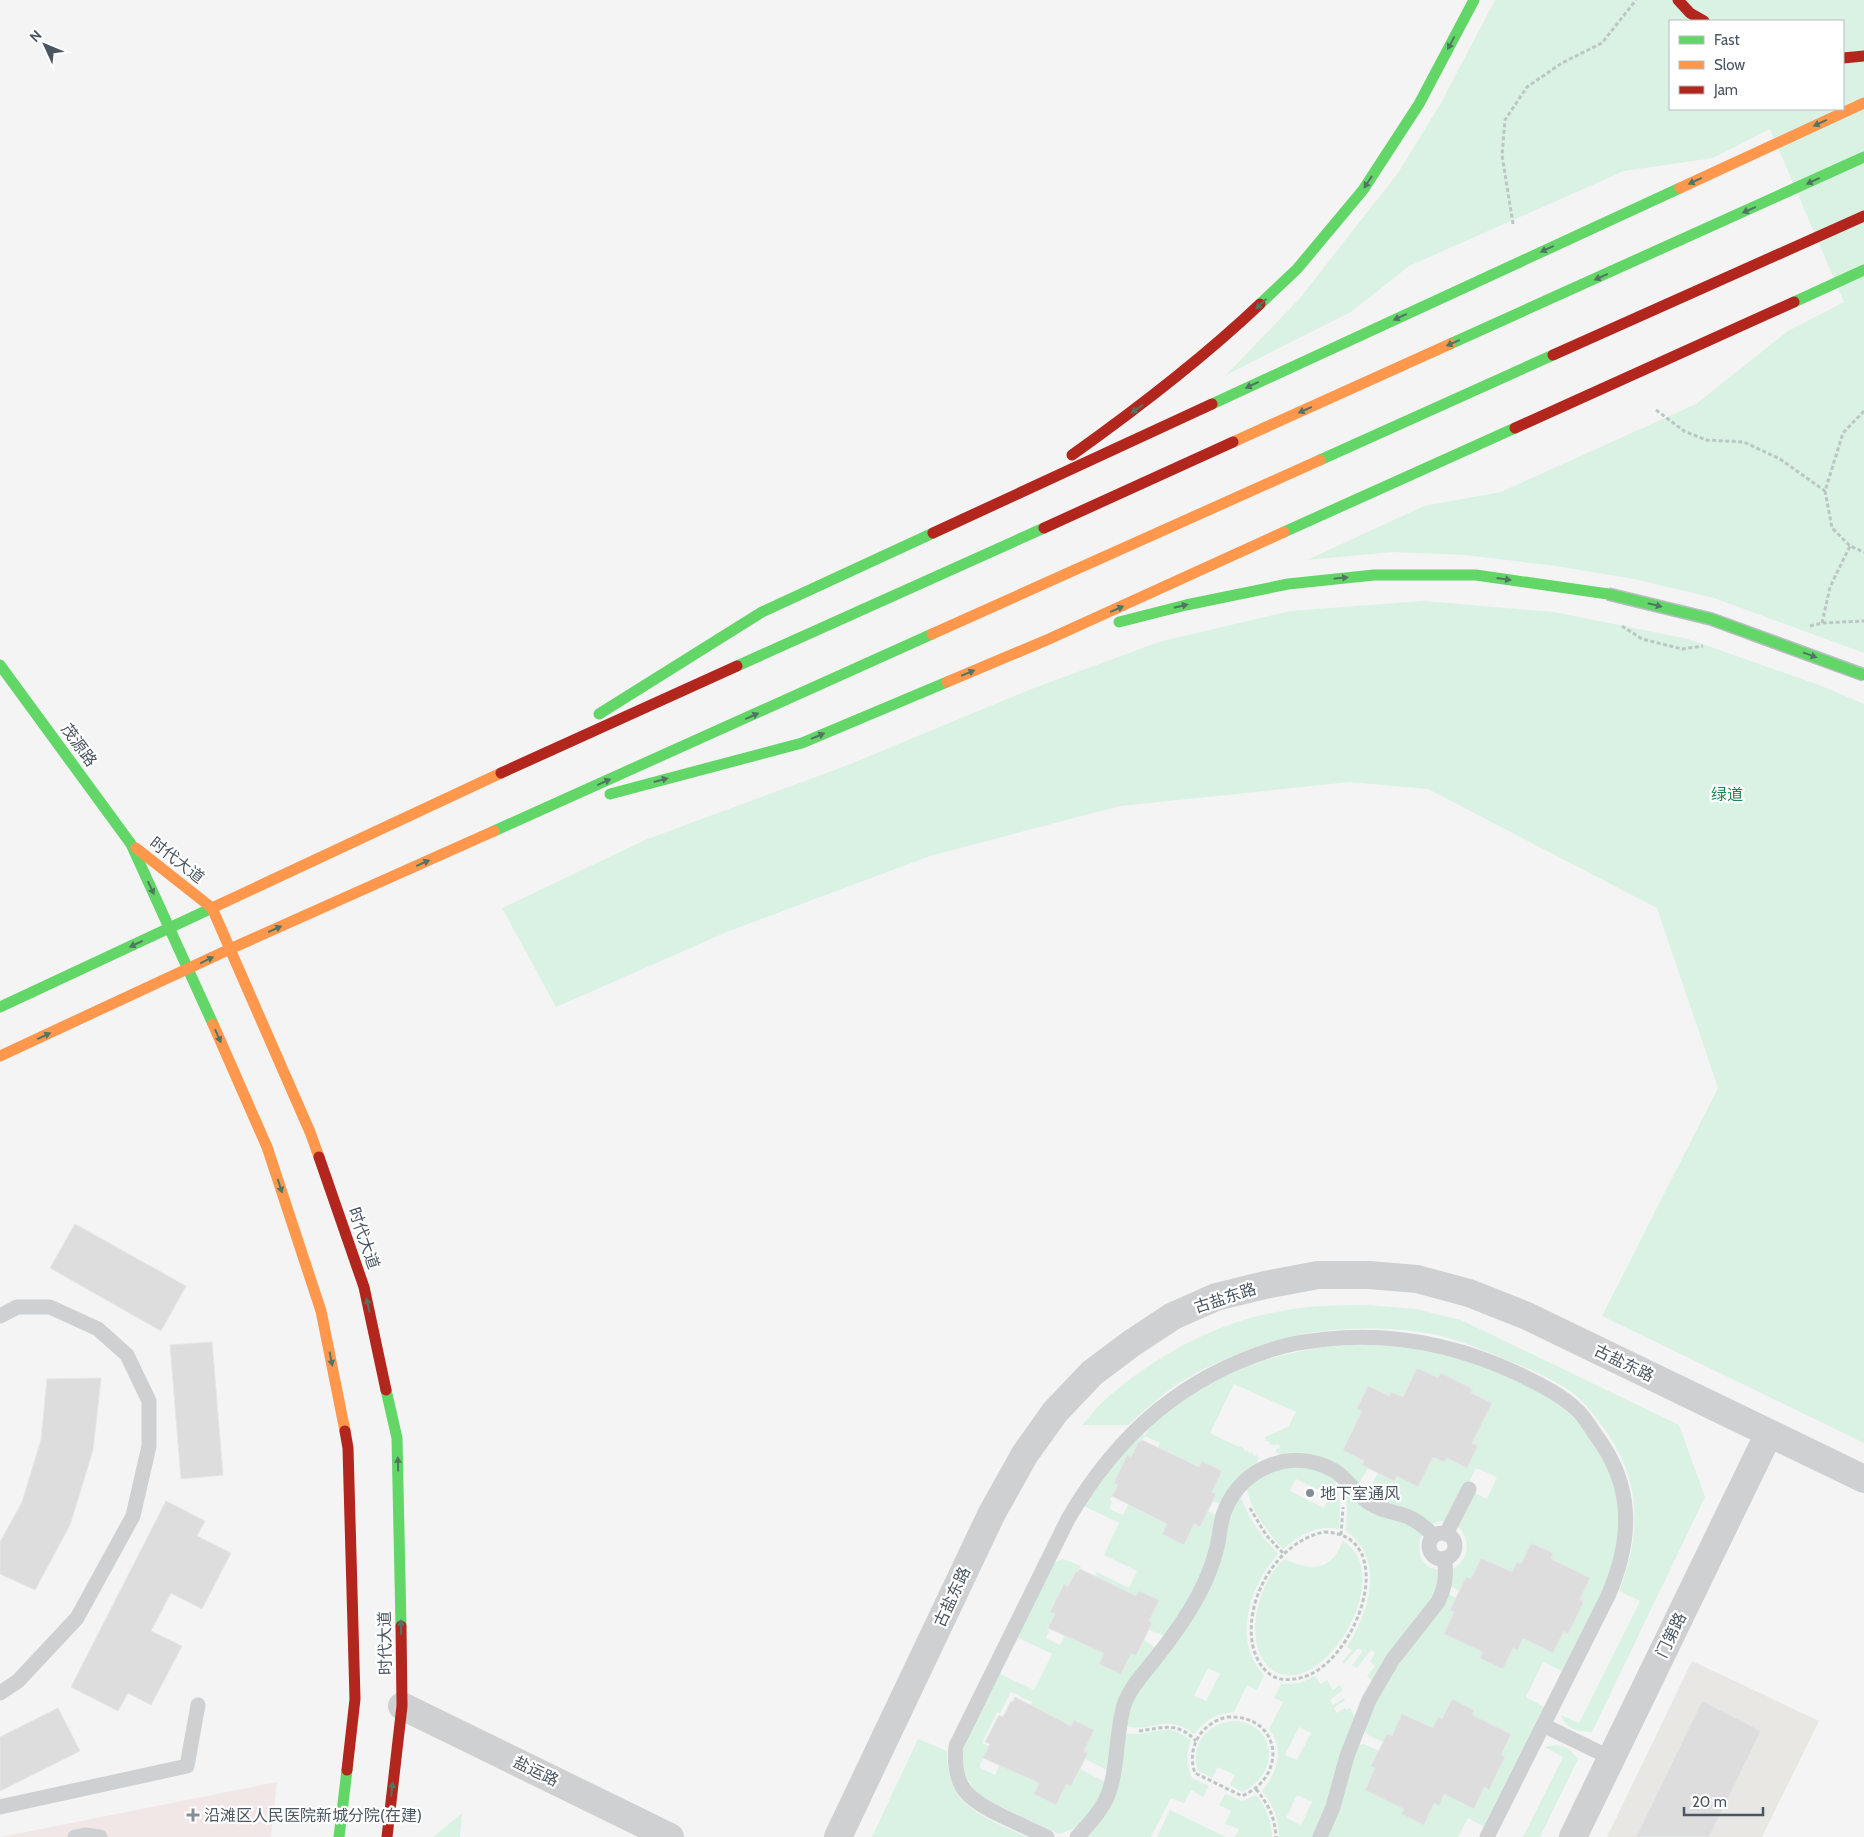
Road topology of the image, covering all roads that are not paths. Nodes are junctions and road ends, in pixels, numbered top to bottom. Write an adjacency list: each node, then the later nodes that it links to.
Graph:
1 (1474, 0): 10 (main road, one-way to 10)
2 (1678, 0): 3 (main road)
3 (1702, 20)
4 (1864, 56): 5 (main road)
5 (1844, 58)
6 (1864, 103): 10 (main road, one-way to 10)
7 (1864, 157): 14 (main road, one-way to 14)
8 (1864, 216): 15 (main road, one-way to 8)
9 (1864, 270): 11 (main road, one-way to 9)
10 (1019, 494): 14 (main road)
11 (1049, 639): 13 (main road, one-way to 13, bridge); 15 (main road, one-way to 11)
12 (0, 665): 16 (main road, 茂源路)
13 (1864, 676)
14 (508, 770): 17 (main road)
15 (530, 816): 19 (main road, one-way to 15)
16 (131, 844): 17 (main road, 时代大道); 18 (main road, 时代大道, one-way to 18)
17 (212, 908): 18 (main road); 19 (main road, 时代大道)
18 (170, 928): 20 (main road, 时代大道); 21 (main road, one-way to 21)
19 (230, 949): 20 (main road, one-way to 19); 30 (main road, 时代大道, one-way to 19)
20 (189, 969): 22 (main road, one-way to 20); 36 (main road, 时代大道, one-way to 36)
21 (0, 1007)
22 (0, 1056)
23 (0, 1316): 28 (lane)
24 (1769, 1433): 25 (street, 古盐东路); 32 (street, 门第路); 39 (street, 古盐东路)
25 (1864, 1479)
26 (1469, 1489): 27 (lane)
27 (1440, 1535): 41 (lane); 42 (lane)
28 (0, 1693)
29 (198, 1705): 33 (lane)
30 (402, 1706): 37 (main road, 时代大道, one-way to 30); 38 (street, 盐运路)
31 (1543, 1725): 32 (lane); 40 (lane); 43 (lane)
32 (1611, 1758): 44 (street, 门第路)
33 (0, 1807)
34 (75, 1837): 35 (lane)
35 (100, 1837)
36 (339, 1837)
37 (386, 1837)
38 (670, 1837)
39 (838, 1837)
40 (1047, 1837)
41 (1077, 1837)
42 (1320, 1837)
43 (1487, 1837)
44 (1573, 1837)

